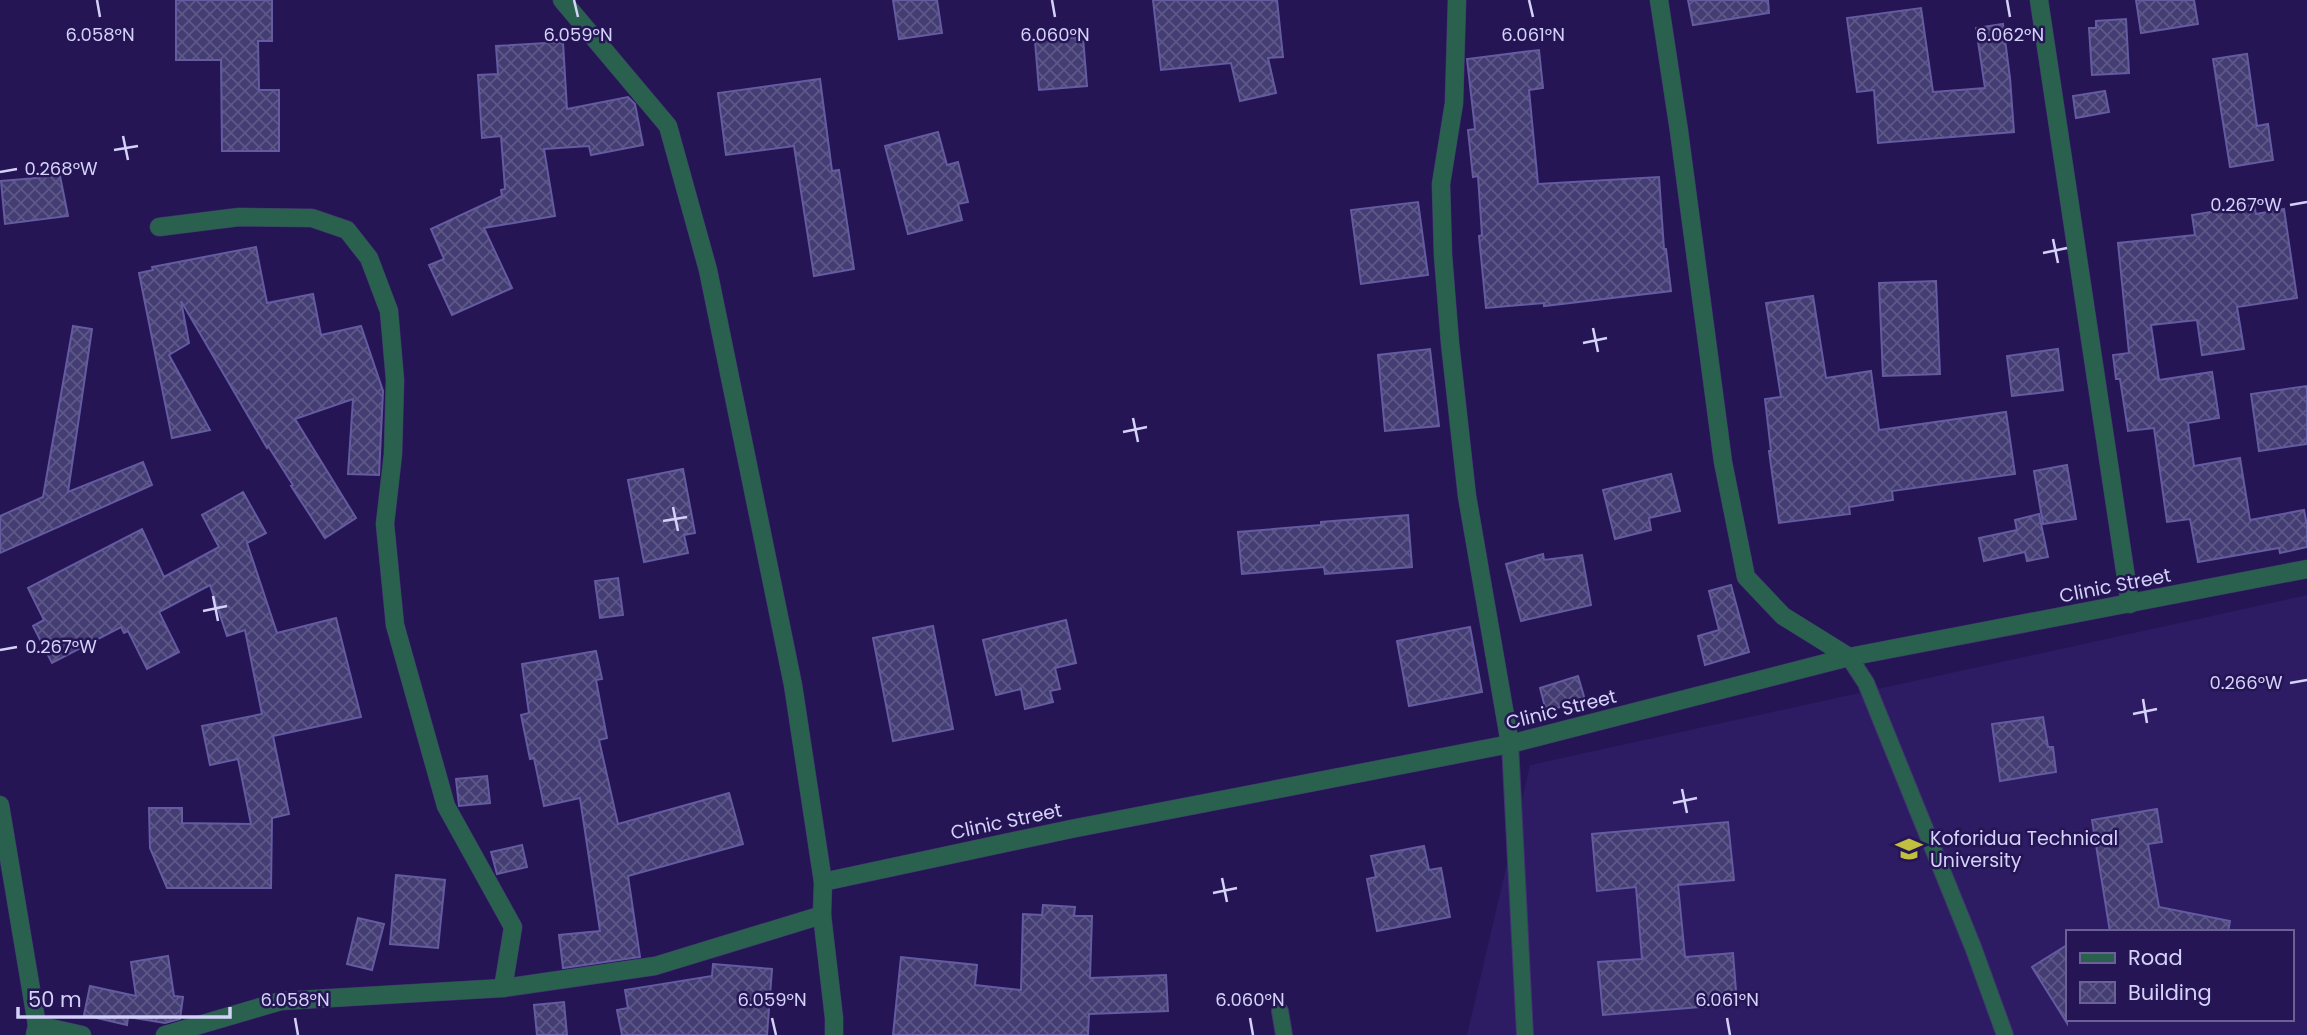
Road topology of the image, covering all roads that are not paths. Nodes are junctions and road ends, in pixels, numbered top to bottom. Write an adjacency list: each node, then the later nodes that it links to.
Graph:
1 (562, 0): 11 (street)
2 (1457, 0): 9 (street)
3 (1658, 0): 8 (street)
4 (2039, 0): 7 (street)
5 (159, 227): 13 (street)
6 (2307, 569): 7 (street, Clinic Street)
7 (2130, 604): 8 (street, Clinic Street)
8 (1849, 657): 9 (street, Clinic Street); 21 (lane)
9 (1510, 744): 11 (street, Clinic Street); 20 (lane)
10 (0, 805): 15 (street)
11 (823, 882): 12 (street)
12 (822, 915): 13 (street); 18 (street)
13 (503, 988): 17 (street)
14 (1280, 1011): 19 (lane)
15 (36, 1030): 16 (street)
16 (82, 1035)
17 (165, 1035)
18 (834, 1035)
19 (1284, 1035)
20 (1525, 1035)
21 (2005, 1035)

